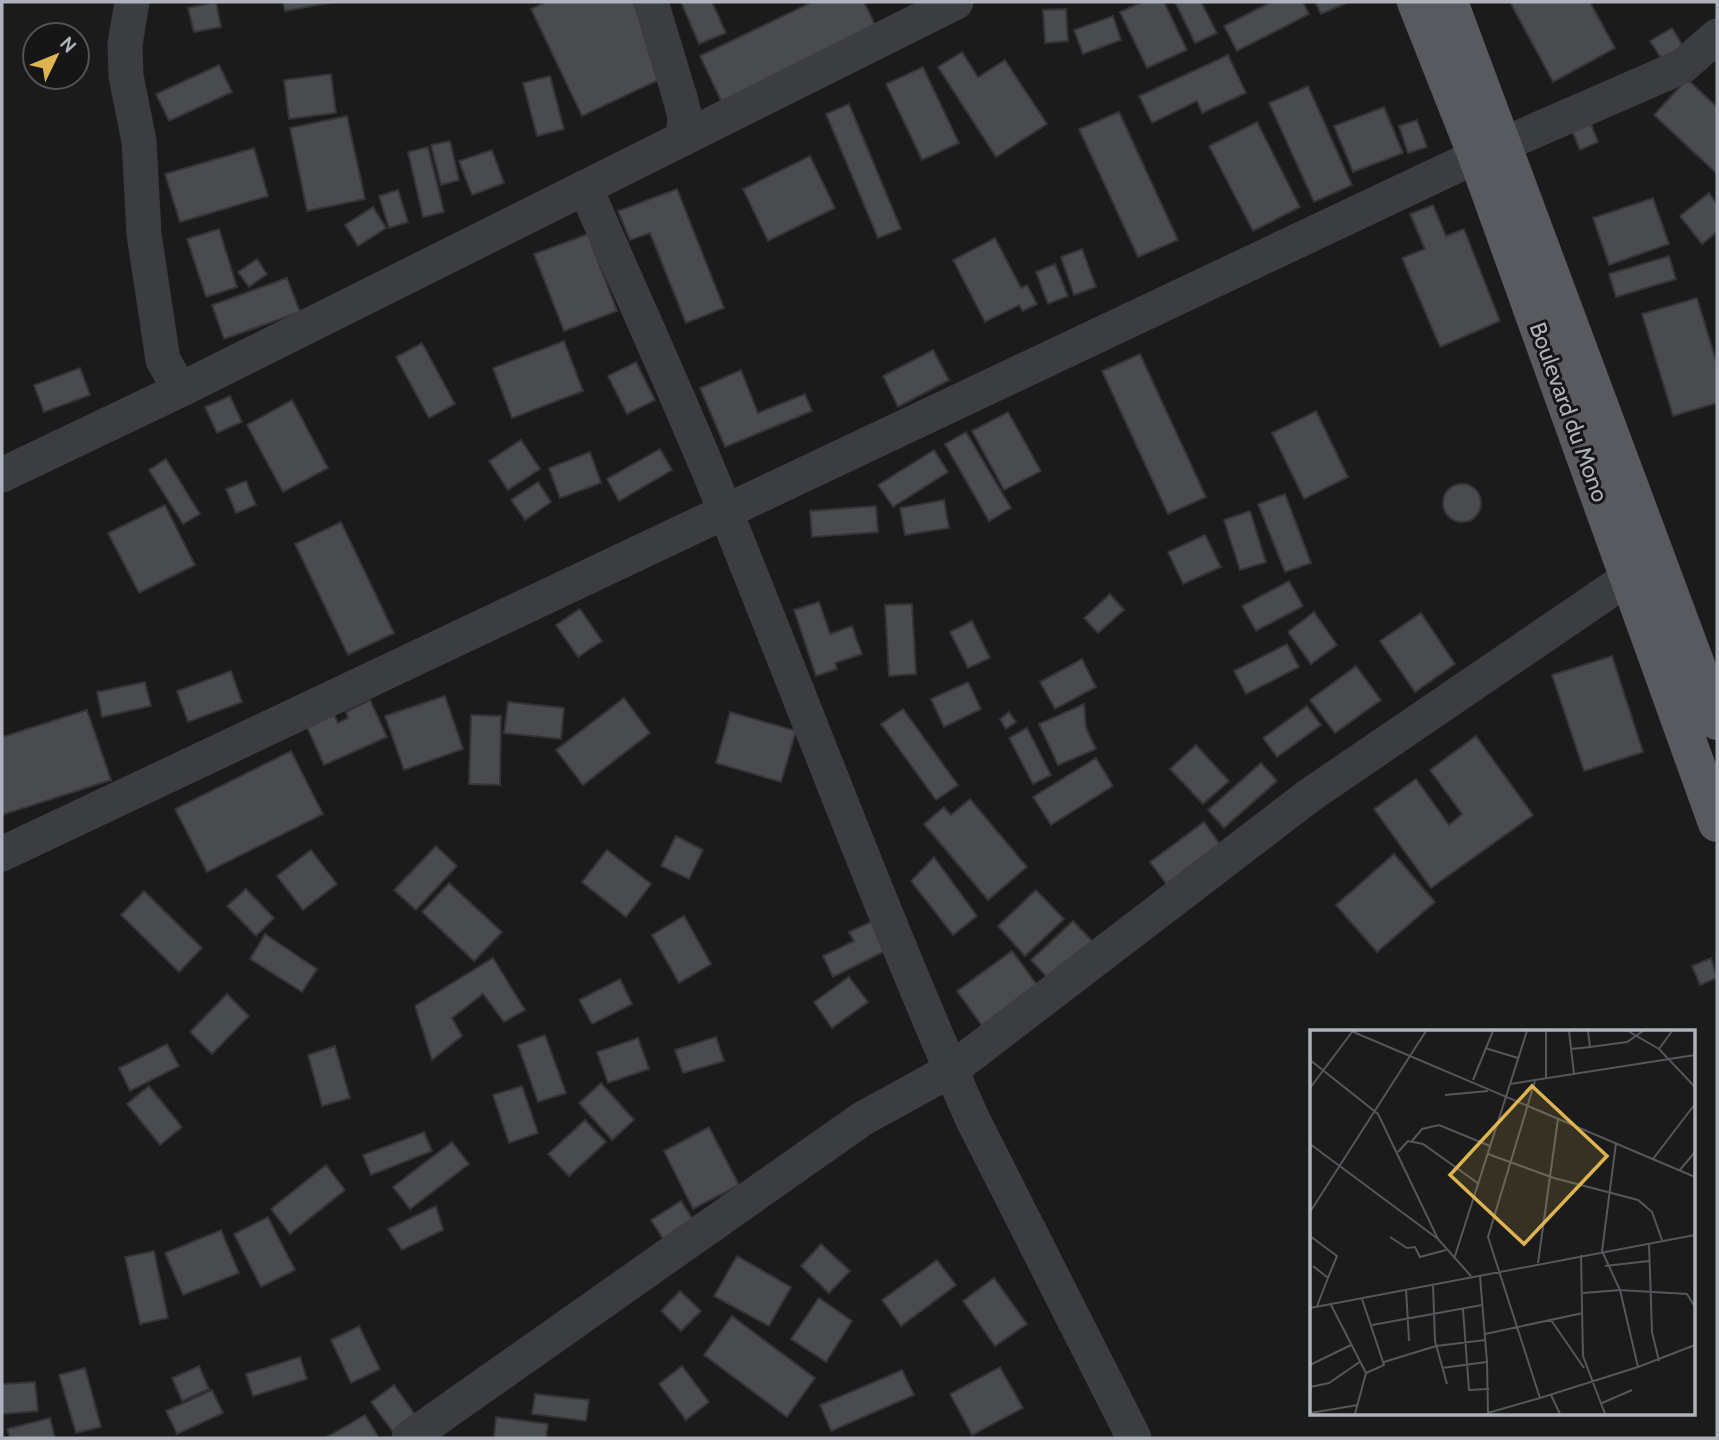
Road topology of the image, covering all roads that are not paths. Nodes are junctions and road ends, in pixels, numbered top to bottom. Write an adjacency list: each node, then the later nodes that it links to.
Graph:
1 (132, 2): 10 (street)
2 (651, 2): 7 (street)
3 (956, 2): 7 (street)
4 (1416, 2): 8 (main road, Boulevard du Mono)
5 (1449, 2): 8 (main road, Boulevard du Mono)
6 (1717, 36): 8 (street)
7 (683, 139): 9 (street)
8 (1489, 150): 12 (street); 13 (main road, Boulevard du Mono); 14 (main road, Boulevard du Mono)
9 (585, 187): 10 (street); 12 (street)
10 (180, 390): 11 (street)
11 (2, 475)
12 (725, 510): 16 (street); 17 (street)
13 (1628, 578): 14 (main road, Boulevard du Mono); 17 (street)
14 (1707, 730): 15 (main road, Boulevard du Mono)
15 (1717, 823)
16 (2, 854)
17 (951, 1070): 18 (street); 19 (street)
18 (409, 1438)
19 (1134, 1438)

